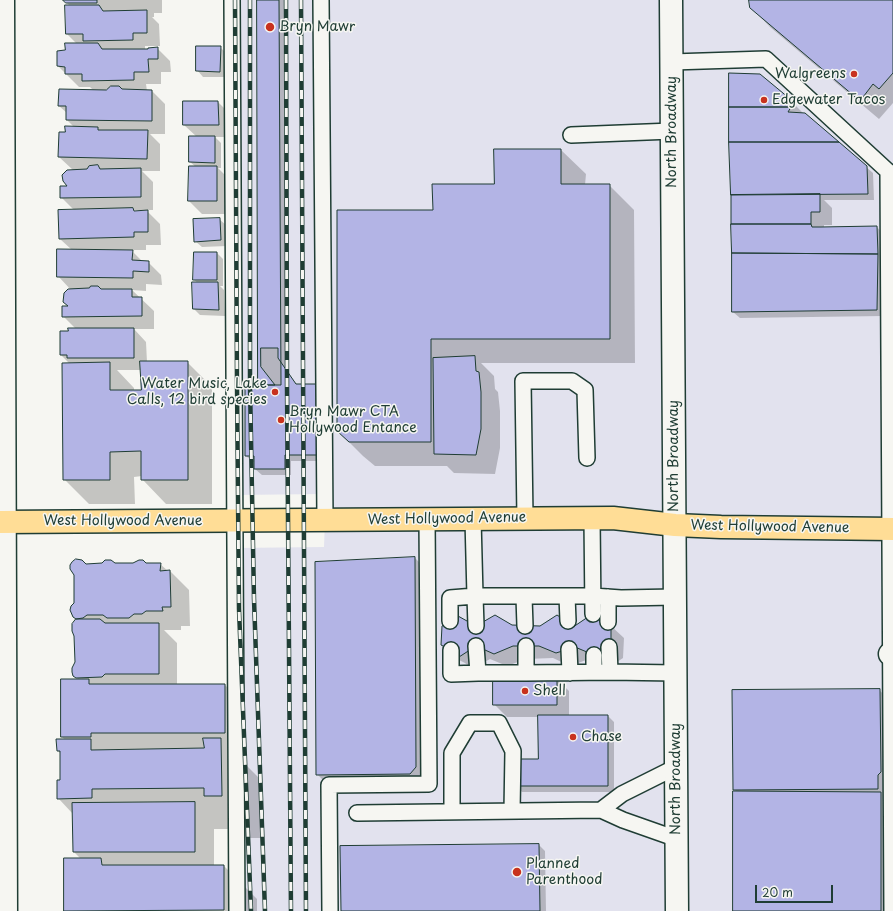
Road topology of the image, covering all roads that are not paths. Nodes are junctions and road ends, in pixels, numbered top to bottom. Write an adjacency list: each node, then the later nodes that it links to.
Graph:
1 (3, 0): 16 (main road)
2 (232, 0): 14 (lane)
3 (321, 0): 15 (lane)
4 (671, 0): 5 (main road, North Broadway)
5 (672, 62): 6 (main road, North Broadway); 8 (lane)
6 (672, 131): 7 (lane); 17 (main road, North Broadway)
7 (571, 135)
8 (890, 173): 18 (lane)
9 (587, 458): 10 (lane)
10 (525, 518): 11 (main road, West Hollywood Avenue); 13 (main road, West Hollywood Avenue)
11 (592, 518): 17 (main road, West Hollywood Avenue); 21 (lane)
12 (427, 519): 13 (main road, West Hollywood Avenue); 15 (main road, West Hollywood Avenue); 52 (lane)
13 (473, 519): 19 (lane)
14 (235, 520): 15 (main road, West Hollywood Avenue); 16 (main road, West Hollywood Avenue); 51 (lane)
15 (324, 520)
16 (2, 522): 50 (main road)
17 (675, 525): 18 (main road, West Hollywood Avenue); 24 (main road, North Broadway)
18 (891, 529): 36 (lane)
19 (475, 596): 22 (lane); 26 (lane); 29 (lane)
20 (567, 596): 21 (lane); 22 (lane); 27 (lane)
21 (593, 596): 23 (lane); 25 (lane)
22 (524, 597): 30 (lane)
23 (608, 597): 24 (lane); 28 (lane)
24 (675, 597): 42 (main road, North Broadway)
25 (593, 614)
26 (450, 621)
27 (568, 622)
28 (608, 622)
29 (476, 626)
30 (525, 626)
31 (476, 646): 40 (lane)
32 (526, 646): 43 (lane)
33 (609, 647): 39 (lane)
34 (569, 649): 41 (lane)
35 (451, 650): 40 (lane)
36 (892, 654): 54 (lane)
37 (594, 656): 38 (lane)
38 (594, 672): 39 (lane); 41 (lane)
39 (610, 672): 42 (lane)
40 (478, 673): 43 (lane)
41 (570, 673): 43 (lane)
42 (676, 673): 44 (main road, North Broadway)
43 (526, 674)
44 (676, 767): 45 (lane); 49 (main road, North Broadway)
45 (601, 810): 46 (lane); 49 (lane)
46 (512, 811): 47 (lane); 47 (lane)
47 (452, 812): 48 (lane)
48 (357, 813)
49 (677, 839): 53 (main road, North Broadway)
50 (6, 911)
51 (237, 911)
52 (330, 911)
53 (677, 911)
54 (892, 911)

